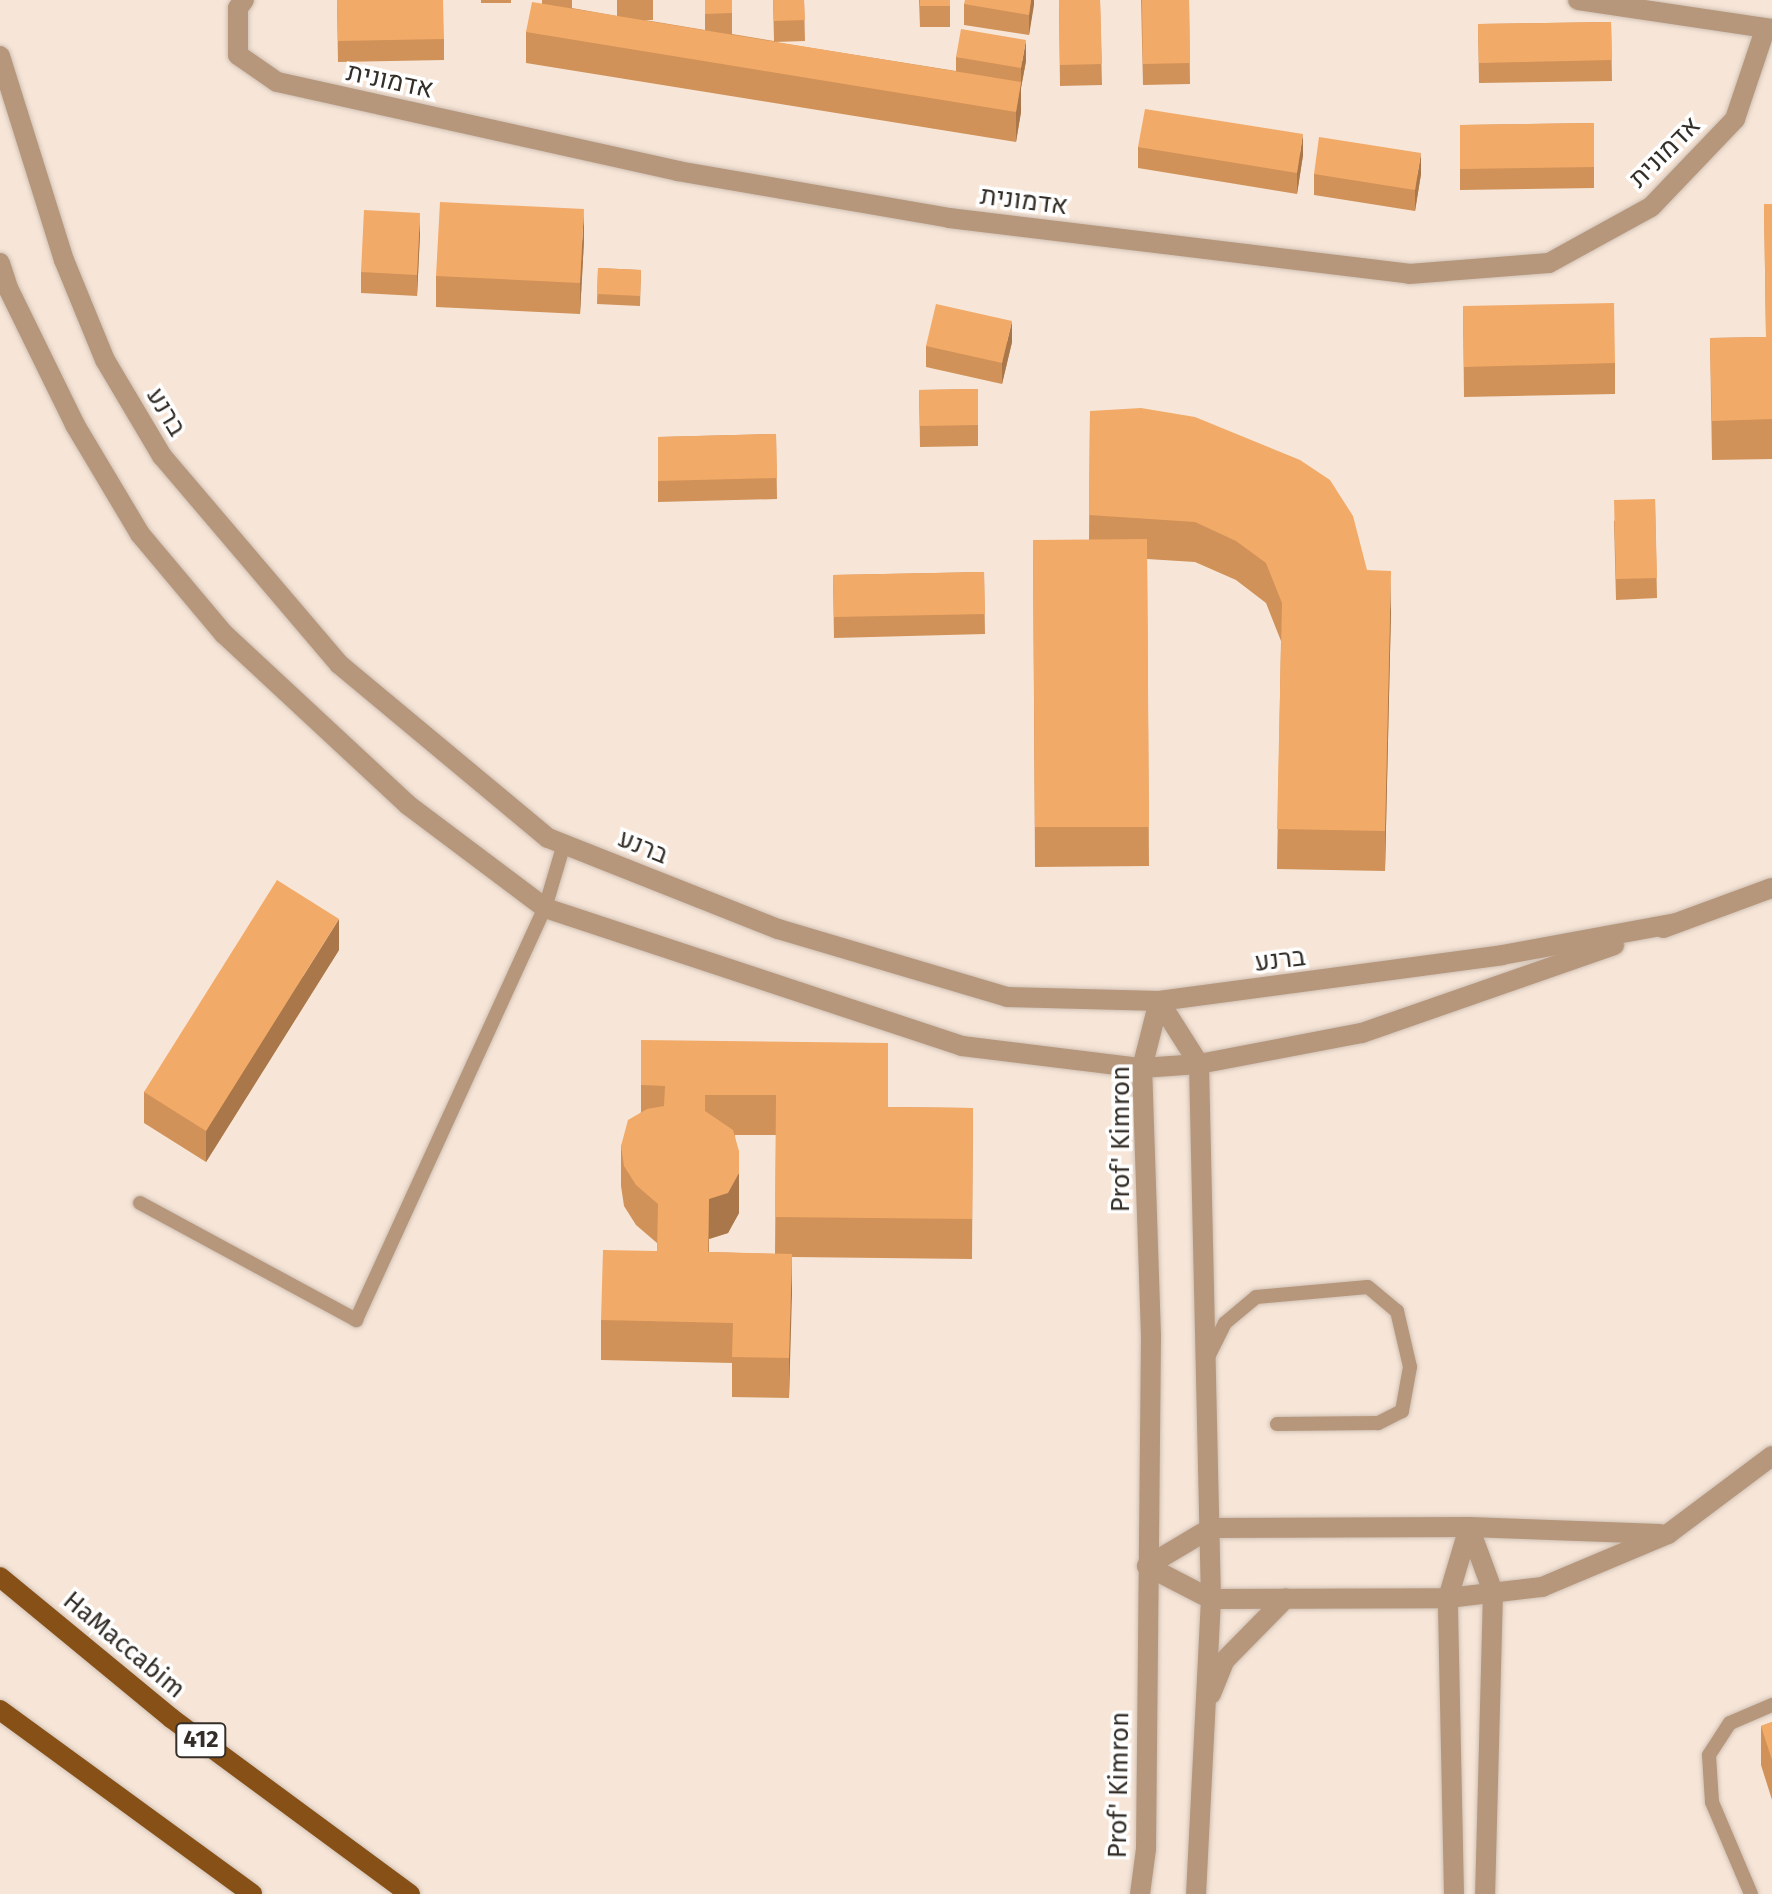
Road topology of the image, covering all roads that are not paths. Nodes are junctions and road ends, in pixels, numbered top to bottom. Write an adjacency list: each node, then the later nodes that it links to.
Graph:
1 (244, 0): 3 (street, אדמונית)
2 (1578, 0): 3 (street, אדמונית)
3 (1768, 29)
4 (0, 56): 5 (street, ברנע)
5 (7, 106): 7 (street, ברנע)
6 (0, 263): 9 (street, ברנע)
7 (564, 844): 9 (lane); 11 (street, ברנע)
8 (1772, 888): 10 (street, ברנע)
9 (545, 908): 13 (street, ברנע); 14 (lane)
10 (1676, 923): 11 (street, ברנע); 12 (street, ברנע)
11 (1159, 1001): 12 (street); 13 (street, Prof' Kimron)
12 (1199, 1064): 13 (street, ברנע); 15 (street)
13 (1142, 1068): 21 (street, Prof' Kimron)
14 (140, 1203)
15 (1205, 1363): 16 (lane); 19 (street)
16 (1277, 1424)
17 (1772, 1456): 20 (street)
18 (1469, 1527): 19 (street); 20 (street); 23 (street); 25 (street)
19 (1211, 1528): 21 (street); 26 (street)
20 (1668, 1534): 23 (street)
21 (1147, 1566): 26 (street); 32 (street, Prof' Kimron)
22 (0, 1577): 31 (main road, HaMaccabim / 412)
23 (1493, 1592): 25 (street); 35 (street)
24 (1286, 1598): 25 (street); 26 (street); 28 (street)
25 (1448, 1598): 34 (street)
26 (1211, 1599): 28 (street)
27 (1772, 1705): 36 (lane)
28 (1204, 1709): 33 (street)
29 (0, 1710): 30 (main road)
30 (252, 1894)
31 (410, 1894)
32 (1140, 1894)
33 (1196, 1894)
34 (1454, 1894)
35 (1485, 1894)
36 (1751, 1894)

